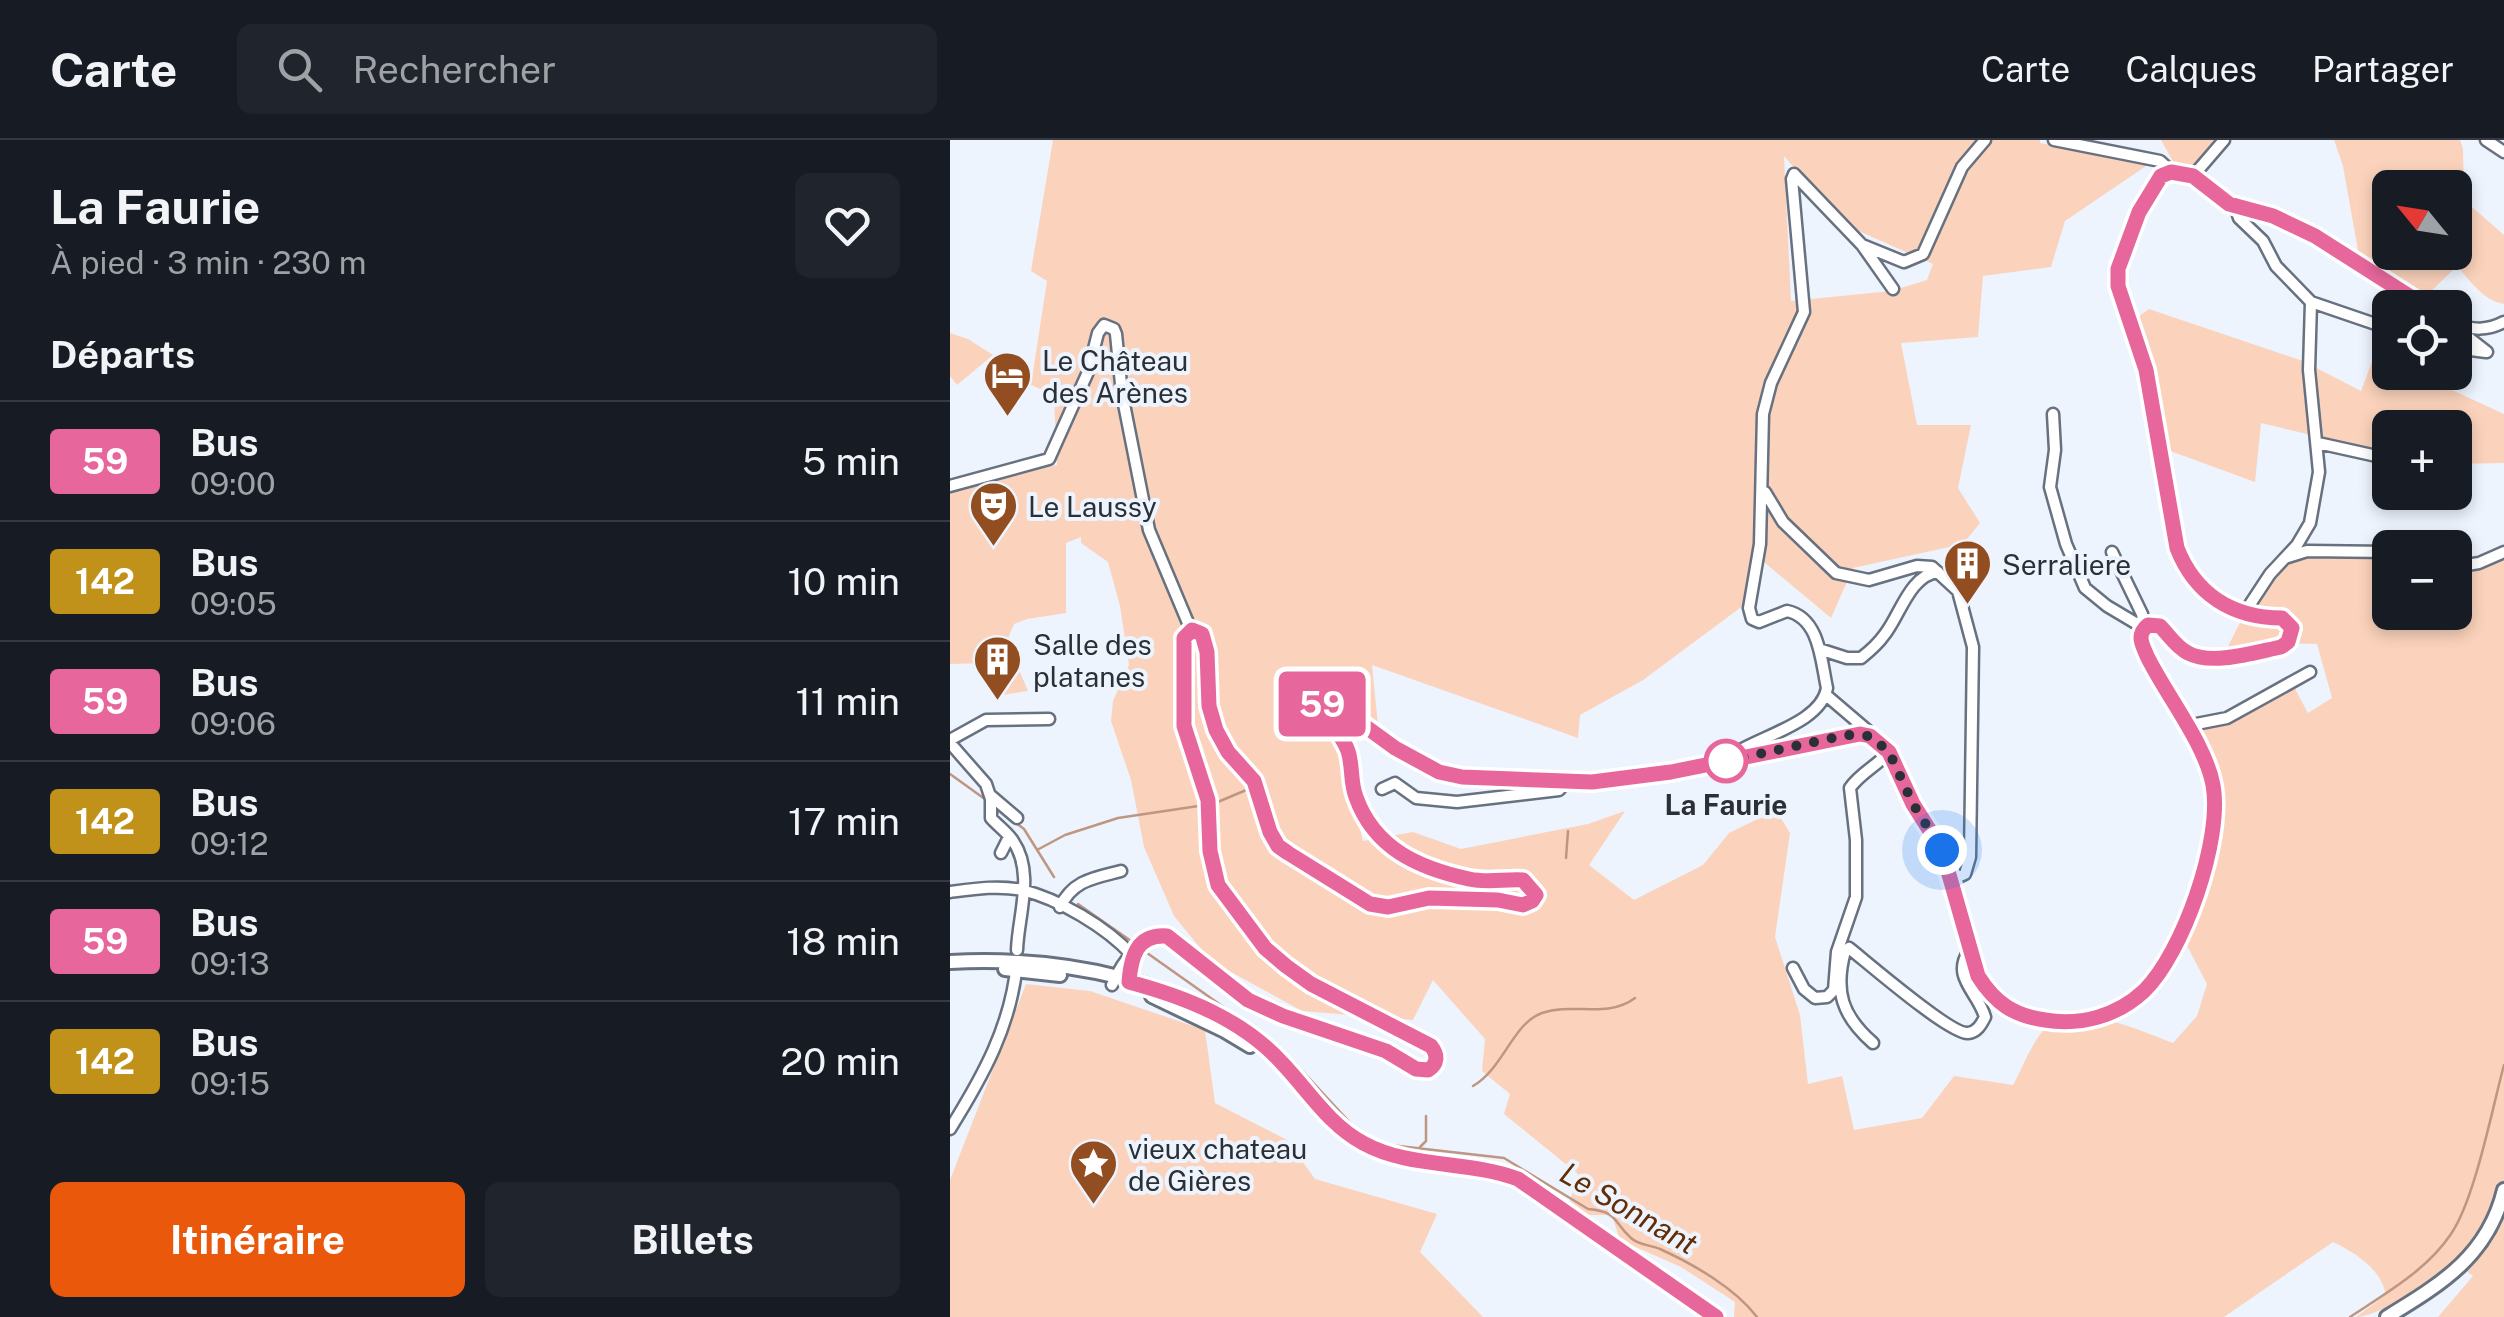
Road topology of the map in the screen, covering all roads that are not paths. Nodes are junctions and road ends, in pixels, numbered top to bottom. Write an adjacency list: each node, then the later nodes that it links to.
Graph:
1 (1985, 140): 9 (street)
2 (2054, 140): 6 (street)
3 (2224, 140): 7 (street)
4 (2486, 140): 5 (street)
5 (2504, 152)
6 (2171, 172): 7 (street); 29 (street)
7 (2193, 176): 8 (street)
8 (2236, 206): 11 (street); 12 (street)
9 (1862, 246): 10 (street); 22 (street)
10 (1893, 289)
11 (2402, 290)
12 (2311, 302): 14 (street); 19 (street)
13 (2504, 322): 15 (street)
14 (2372, 323)
15 (2472, 329)
16 (2472, 339): 17 (street)
17 (2472, 350)
18 (2052, 414): 30 (street)
19 (2318, 443): 20 (street); 26 (street)
20 (2372, 455)
21 (950, 486): 31 (street)
22 (1761, 488): 28 (street); 32 (street)
23 (2112, 552): 30 (street)
24 (2372, 552): 26 (street)
25 (2504, 552): 27 (street)
26 (2282, 558): 29 (street)
27 (2472, 564)
28 (1939, 572): 32 (street); 48 (street)
29 (2243, 615): 30 (street)
30 (2144, 628): 36 (street)
31 (1192, 630): 41 (street); 52 (street)
32 (1820, 649): 34 (street)
33 (2310, 672): 36 (street)
34 (1826, 695): 37 (street); 40 (street)
35 (1048, 720): 38 (street)
36 (2186, 726): 53 (street)
37 (1870, 736): 39 (street); 40 (street)
38 (950, 742): 43 (street)
39 (1889, 752): 48 (street); 56 (street)
40 (1731, 760): 41 (street)
41 (1564, 784): 42 (street)
42 (1382, 790)
43 (991, 797): 44 (street); 45 (street)
44 (1018, 818)
45 (1012, 840): 46 (street); 49 (street)
46 (1002, 853)
47 (1121, 871): 51 (street)
48 (1951, 880): 53 (street)
49 (1025, 891): 50 (street); 51 (street); 54 (street)
50 (950, 892)
51 (1060, 907): 52 (street)
52 (1136, 949): 57 (street)
53 (1970, 951): 58 (street)
54 (1017, 961): 55 (main road); 57 (main road); 59 (street)
55 (950, 966)
56 (1793, 968)
57 (1121, 984): 61 (main road)
58 (1873, 1043)
59 (950, 1129)
60 (2504, 1190): 62 (main road)
61 (1716, 1317)
62 (2387, 1317)

